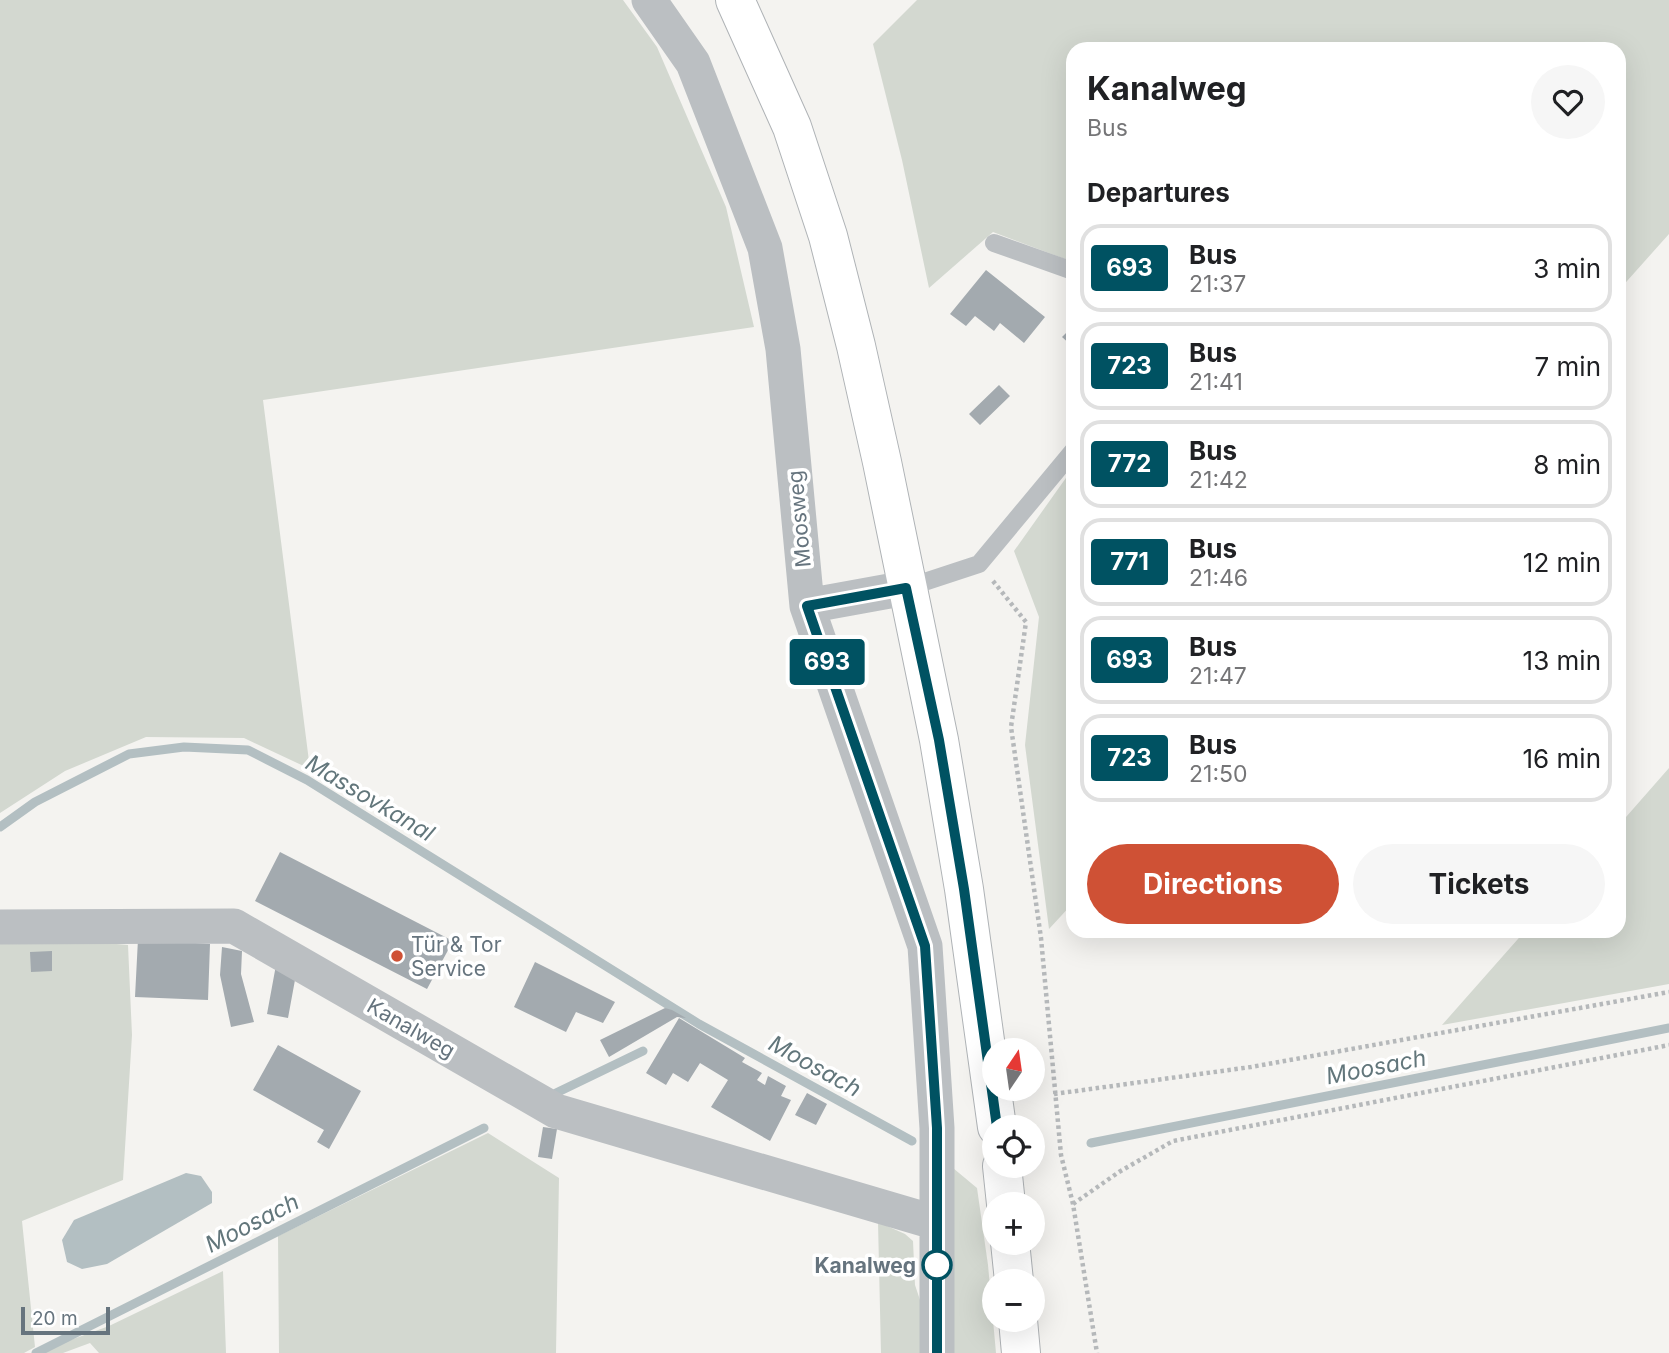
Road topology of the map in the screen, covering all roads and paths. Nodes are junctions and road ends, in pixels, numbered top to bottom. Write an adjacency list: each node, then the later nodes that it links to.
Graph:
1 (649, 0): 8 (street, Moosweg)
2 (735, 0): 7 (main road)
3 (993, 243): 4 (lane)
4 (1066, 269)
5 (1066, 459): 6 (lane)
6 (979, 564): 7 (lane); 12 (path)
7 (906, 588): 8 (street); 13 (main road)
8 (807, 606): 15 (street, Moosweg)
9 (0, 927): 15 (street, Kanalweg)
10 (1669, 992): 12 (path)
11 (1669, 1045): 14 (path)
12 (1054, 1094): 14 (path)
13 (996, 1115)
14 (1073, 1204): 19 (path)
15 (937, 1223): 17 (street, Moosweg)
16 (1019, 1332): 18 (main road)
17 (937, 1353)
18 (1021, 1353)
19 (1097, 1353)

